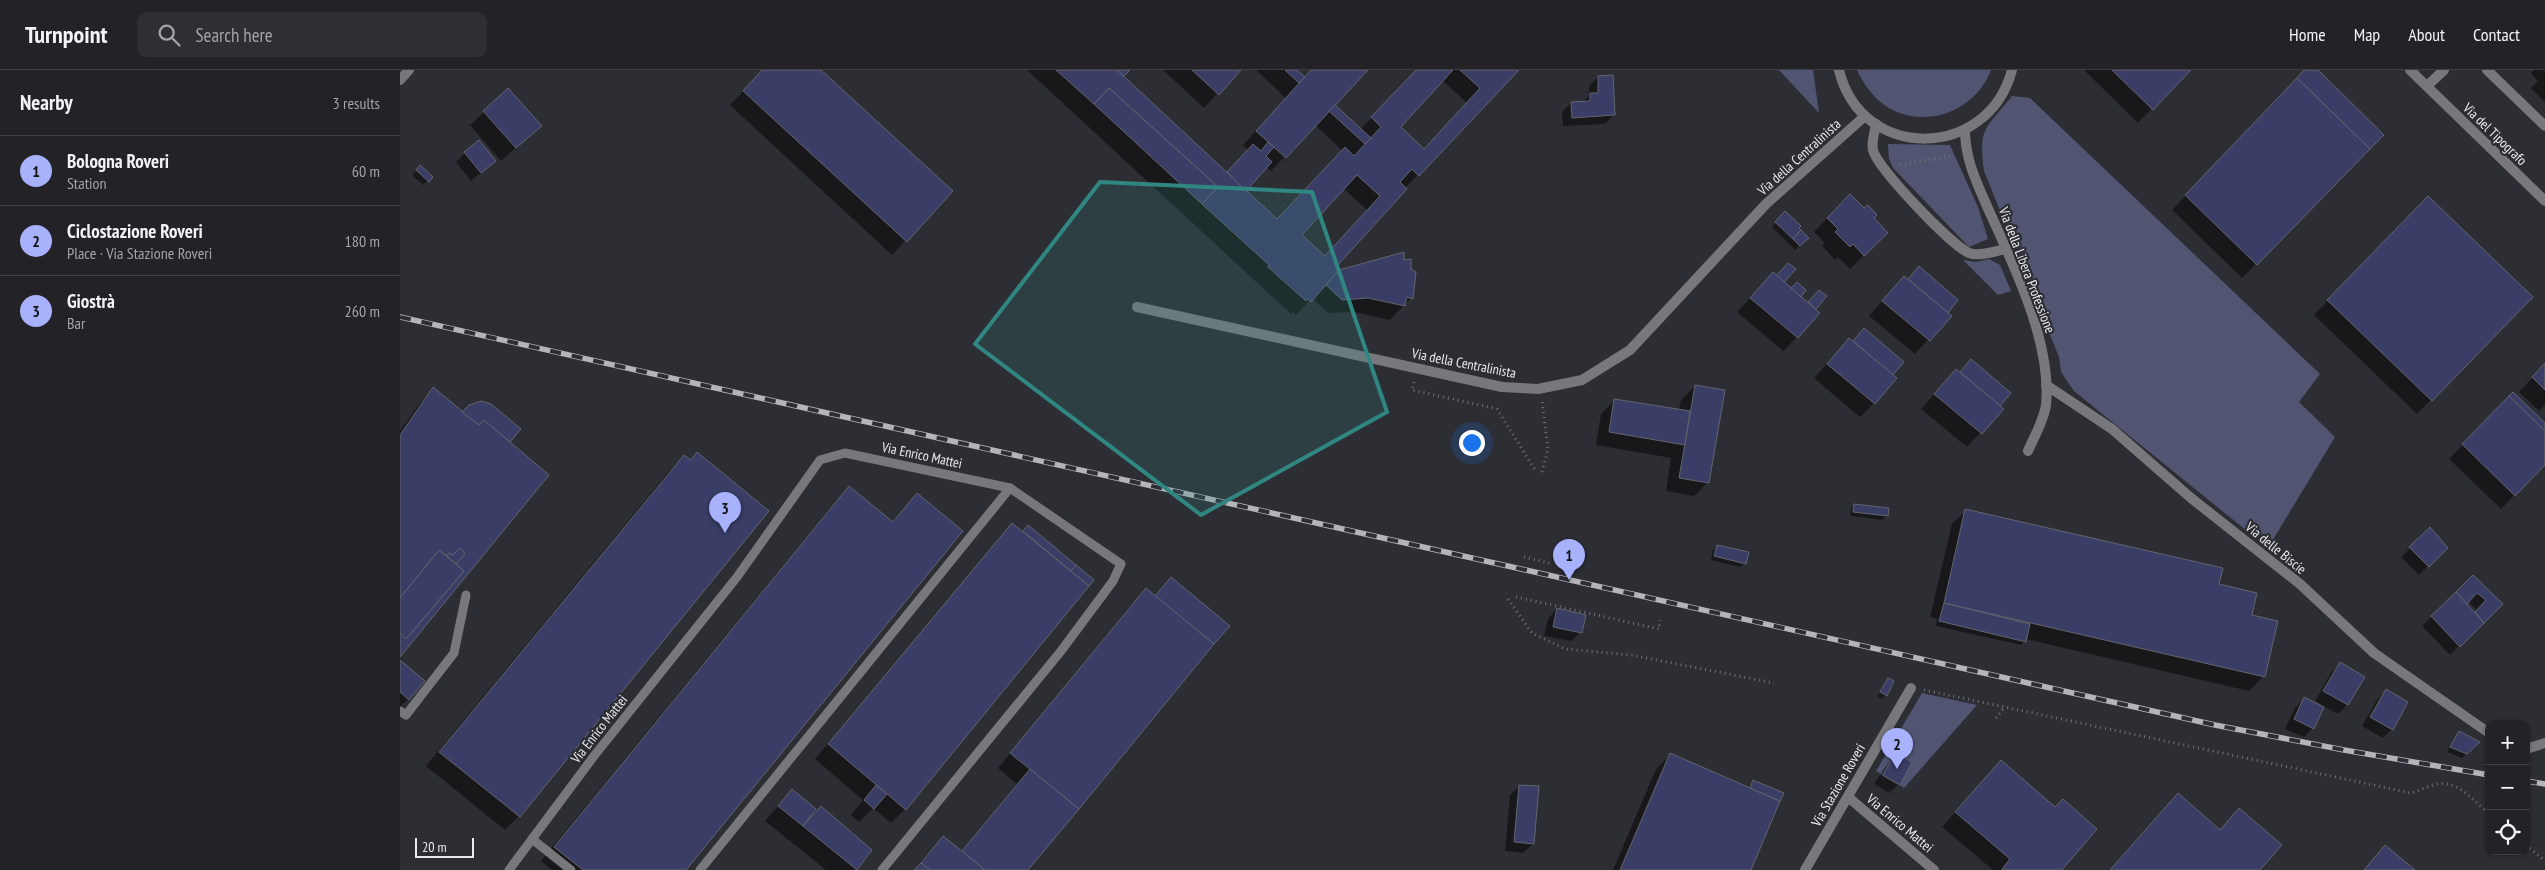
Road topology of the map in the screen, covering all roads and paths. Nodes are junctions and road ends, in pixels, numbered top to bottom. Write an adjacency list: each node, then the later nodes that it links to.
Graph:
1 (409, 70): 7 (street)
2 (1839, 70): 9 (street)
3 (2012, 70): 12 (street)
4 (2410, 70): 8 (street, Via del Tipografo)
5 (2444, 70): 8 (street)
6 (2487, 70): 11 (street)
7 (400, 80)
8 (2427, 86): 15 (street, Via del Tipografo)
9 (1865, 116): 10 (street); 20 (street, Via della Centralinista)
10 (1876, 124): 12 (street); 16 (street)
11 (2545, 126)
12 (1965, 130): 16 (street, Via della Libera Professione)
13 (1950, 156): 14 (path)
14 (1894, 166)
15 (2545, 201)
16 (2006, 249): 19 (street, Via della Libera Professione)
17 (1137, 307): 18 (street, Via della Centralinista)
18 (1417, 369): 20 (street, Via della Centralinista); 22 (path)
19 (2046, 385): 21 (street, Via della Libera Professione); 36 (street, Via delle Biscie)
20 (1541, 388): 23 (path)
21 (2028, 451)
22 (1535, 470)
23 (1542, 472)
24 (1010, 488): 41 (lane, Via Enrico Mattei); 46 (lane); 47 (lane, Via Enrico Mattei)
25 (1524, 557): 26 (path)
26 (1553, 564)
27 (466, 595): 34 (lane)
28 (1516, 597): 30 (path)
29 (1508, 599): 31 (path)
30 (1660, 620)
31 (1774, 683)
32 (1911, 688): 33 (path); 39 (street, Via Stazione Roveri)
33 (2004, 708): 35 (path); 40 (path)
34 (400, 711)
35 (1996, 718)
36 (2485, 730)
37 (2545, 742): 38 (street)
38 (2530, 748)
39 (1848, 796): 48 (street, Via Stazione Roveri); 49 (street, Via Enrico Mattei)
40 (2485, 811)
41 (532, 839): 44 (lane, Via Enrico Mattei); 45 (lane)
42 (2530, 848): 43 (path)
43 (2545, 861)
44 (509, 870)
45 (570, 870)
46 (700, 870)
47 (882, 870)
48 (1805, 870)
49 (1934, 870)

